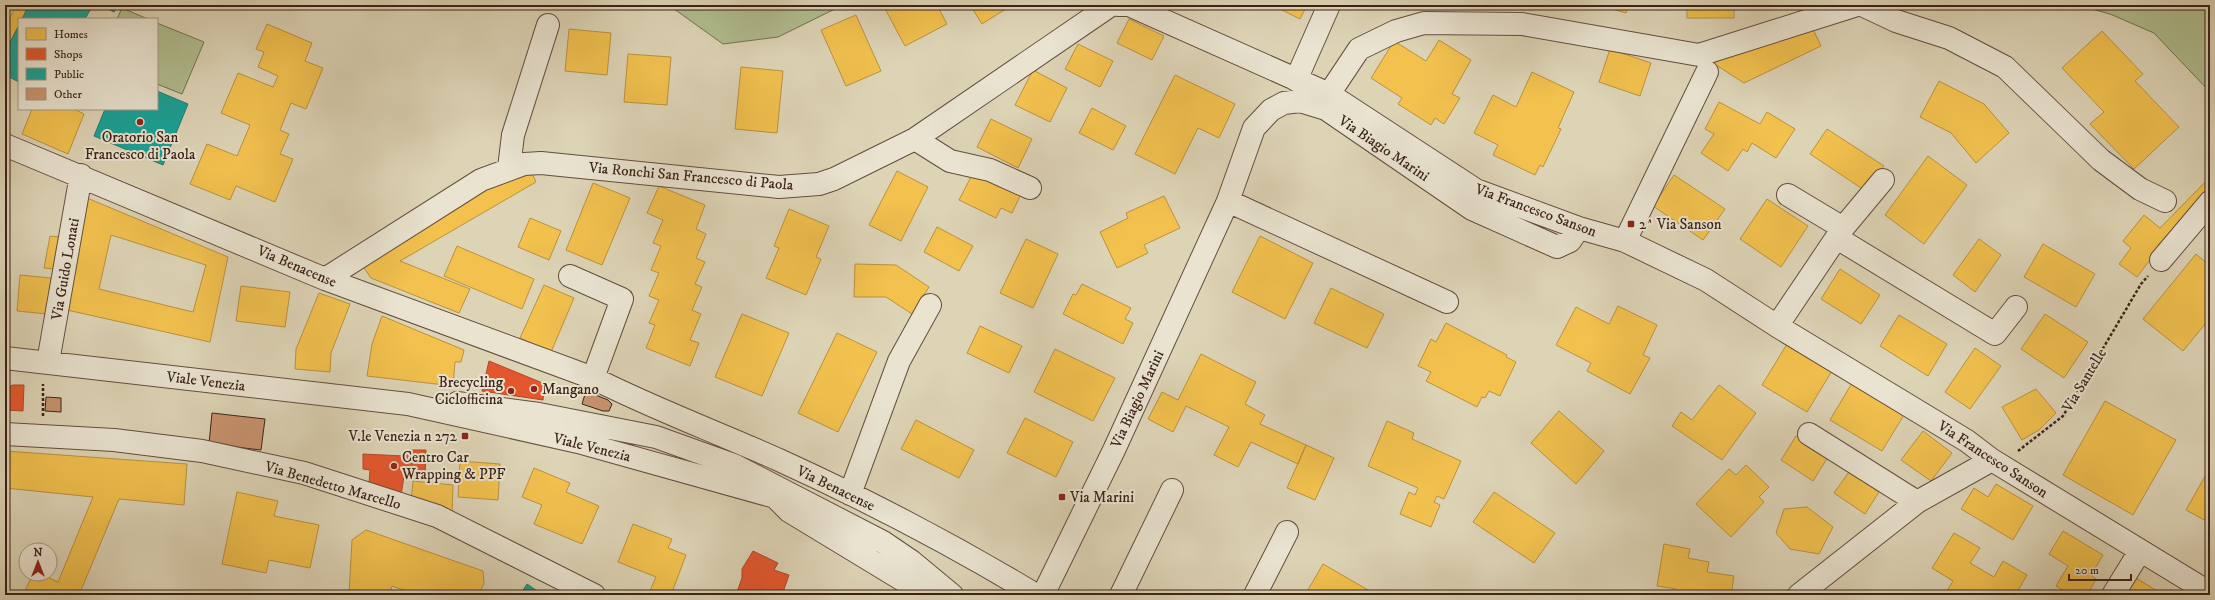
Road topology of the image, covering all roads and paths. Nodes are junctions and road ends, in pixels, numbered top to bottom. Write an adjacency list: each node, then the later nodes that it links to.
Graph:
1 (1111, 5): 11 (street, Via Ronchi San Francesco di Paola)
2 (1118, 5): 9 (street)
3 (1330, 5): 9 (street)
4 (1858, 5): 10 (street)
5 (1902, 5): 6 (street)
6 (1871, 9): 19 (street)
7 (548, 25): 13 (street)
8 (1707, 72): 23 (street)
9 (1296, 80): 10 (street)
10 (1329, 94): 21 (street, Via Francesco Sanson)
11 (915, 139): 13 (street, Via Ronchi San Francesco di Paola); 16 (street)
12 (5, 145): 14 (street, Via Benacense)
13 (509, 168): 26 (street, Via Ronchi San Francesco di Paola)
14 (81, 175): 26 (street, Via Benacense); 33 (street, Via Guido Lonati)
15 (1883, 180): 22 (street)
16 (1030, 188)
17 (1788, 195): 22 (street)
18 (1228, 201): 21 (street, Via Biagio Marini); 28 (street); 56 (street, Via Biagio Marini)
19 (2165, 201)
20 (2210, 202): 24 (street)
21 (1579, 228): 23 (street, Via Francesco Sanson)
22 (1840, 233): 30 (street); 31 (street)
23 (1625, 242): 31 (street, Via Francesco Sanson)
24 (2161, 260)
25 (570, 276): 34 (street)
26 (325, 279): 34 (street, Via Benacense)
27 (2141, 284): 43 (path, Via Santelle)
28 (1446, 302)
29 (930, 305): 46 (street)
30 (2016, 307)
31 (1777, 326): 44 (street, Via Francesco Sanson)
32 (5, 358): 33 (street, Viale Venezia)
33 (48, 362): 37 (street, Viale Venezia)
34 (593, 378): 36 (street, Via Benacense)
35 (43, 384): 41 (path)
36 (629, 396): 38 (street); 42 (street, Via Benacense); 46 (street, Via Benacense)
37 (408, 404): 38 (street, Viale Venezia); 47 (street, Viale Venezia)
38 (618, 429): 42 (street, Viale Venezia)
39 (5, 434): 41 (street, Via Benedetto Marcello)
40 (1809, 434): 48 (street)
41 (42, 436): 52 (street, Via Benedetto Marcello)
42 (656, 437): 47 (street, Viale Venezia); 54 (street, Viale Venezia)
43 (2014, 454)
44 (1992, 460): 48 (street); 50 (street, Via Francesco Sanson)
45 (1172, 490): 57 (street)
46 (850, 494): 55 (street, Via Benacense)
47 (775, 496): 53 (street, Viale Venezia)
48 (1917, 502): 59 (street)
49 (1287, 532): 58 (street)
50 (2140, 551): 51 (street, Via Francesco Sanson); 60 (street)
51 (2210, 593)
52 (594, 595)
53 (919, 595)
54 (952, 595)
55 (1036, 595)
56 (1043, 595)
57 (1121, 595)
58 (1255, 595)
59 (1799, 595)
60 (2113, 595)

